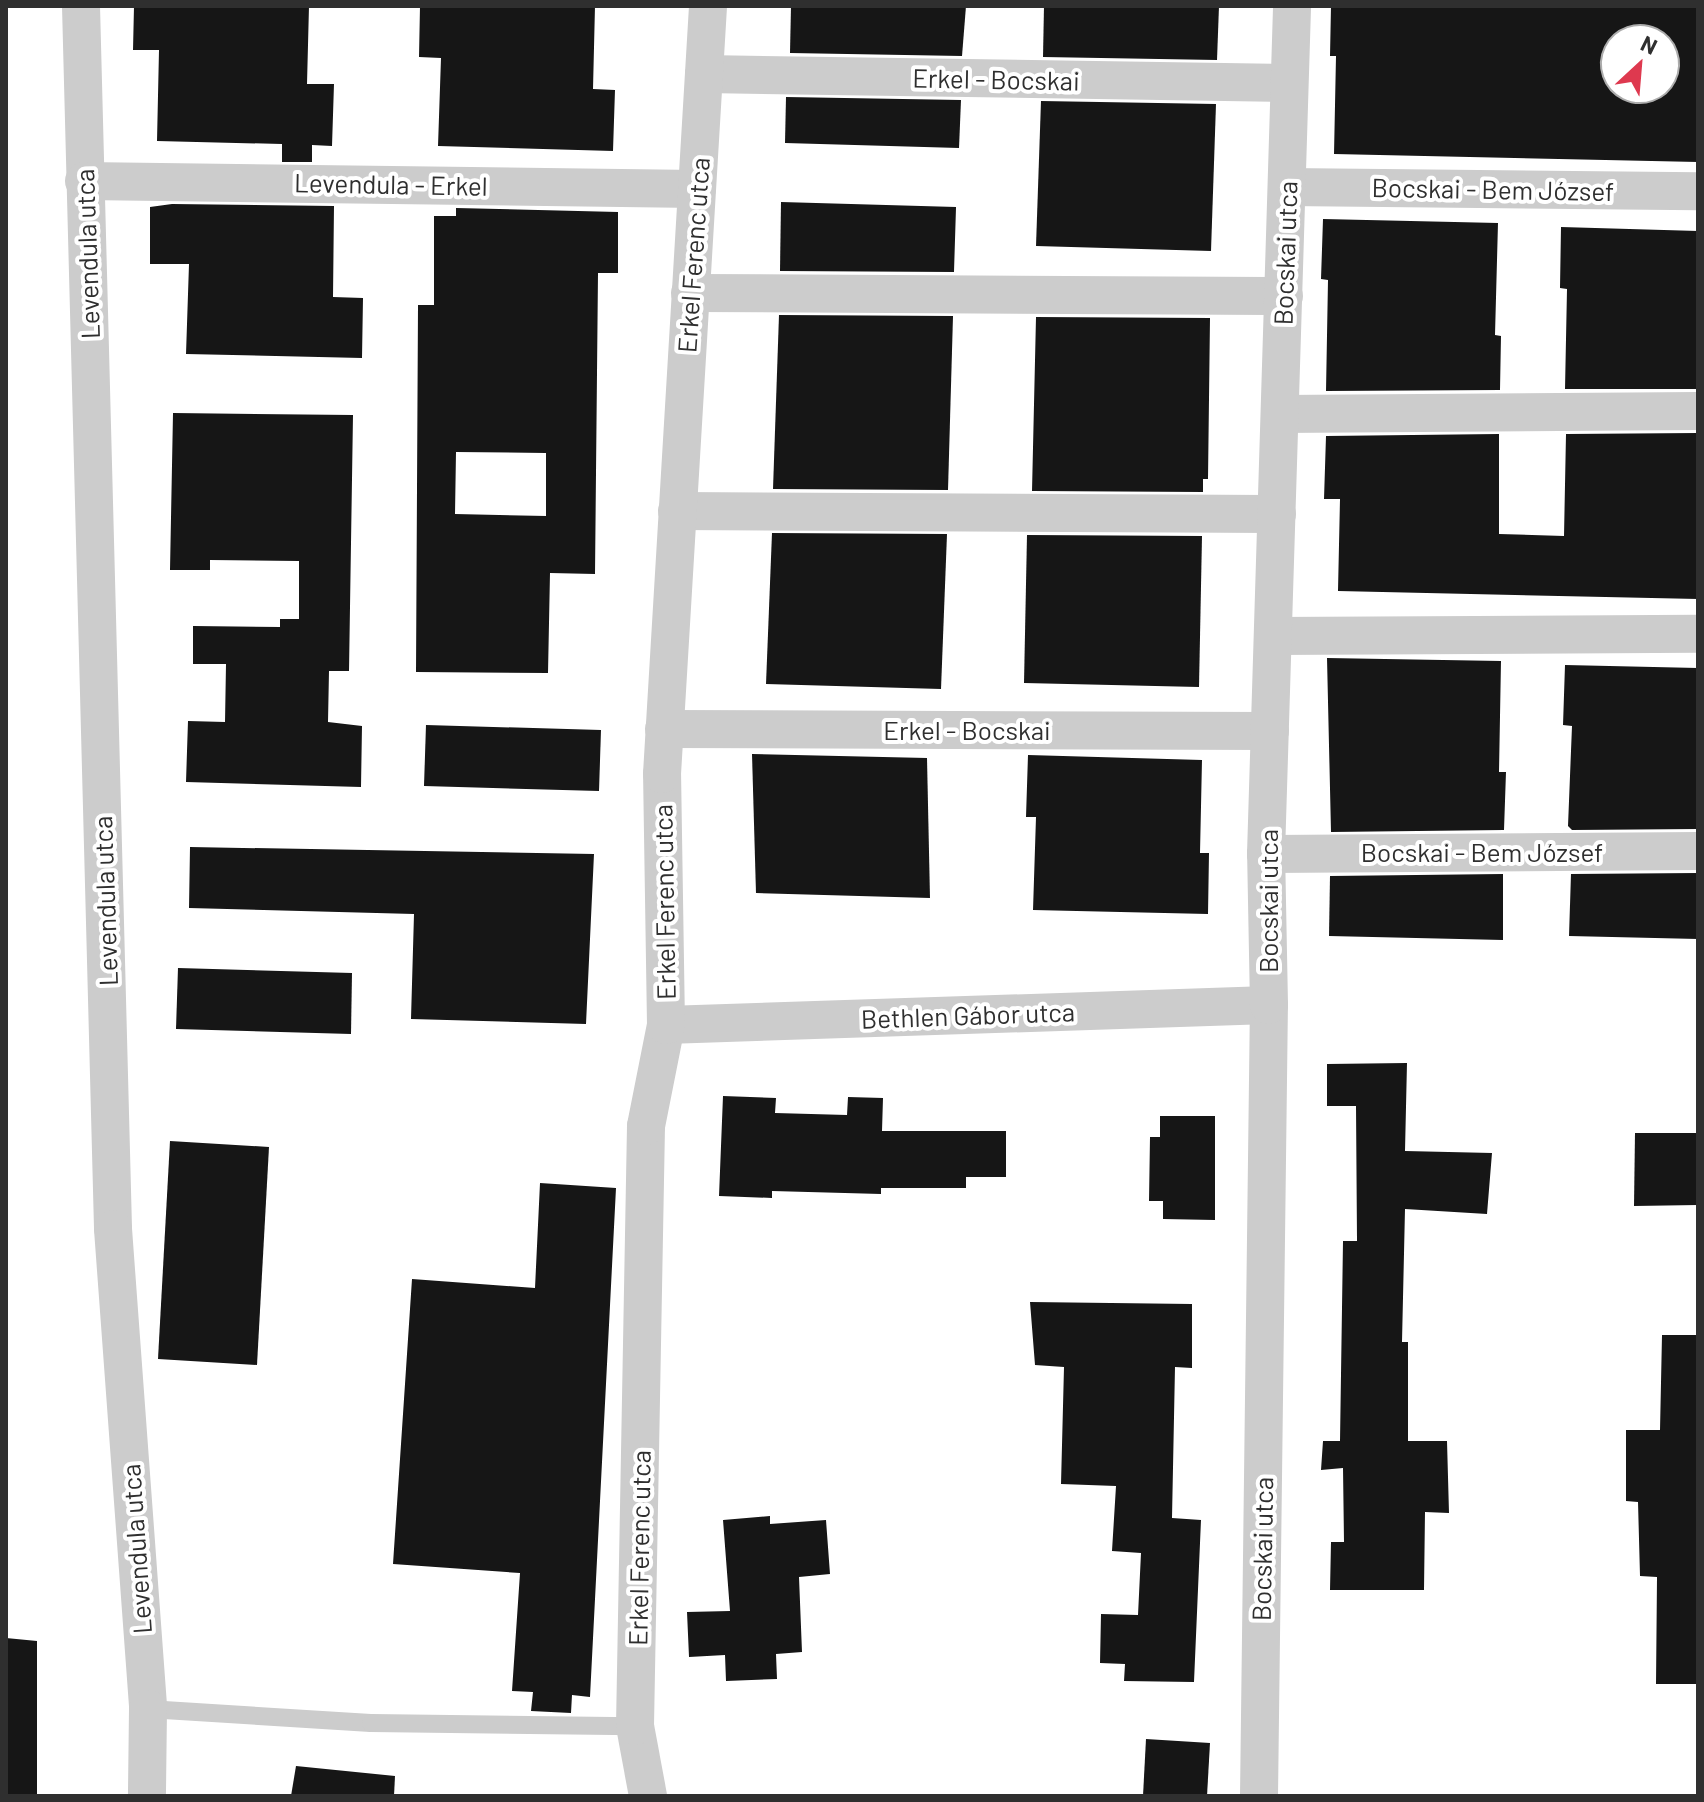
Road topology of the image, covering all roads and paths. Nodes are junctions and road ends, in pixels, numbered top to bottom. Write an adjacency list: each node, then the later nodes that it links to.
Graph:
1 (81, 6): 6 (street, Levendula utca)
2 (708, 6): 4 (street, Erkel Ferenc utca)
3 (1292, 6): 5 (street, Bocskai utca)
4 (704, 74): 5 (street, Erkel - Bocskai); 8 (street, Erkel Ferenc utca)
5 (1287, 83): 7 (street, Bocskai utca)
6 (84, 181): 8 (street, Levendula - Erkel); 24 (street, Levendula utca)
7 (1287, 187): 9 (street, Bocskai - Bem József); 11 (street, Bocskai utca)
8 (697, 189): 10 (street, Erkel Ferenc utca)
9 (1698, 191)
10 (690, 293): 11 (street); 14 (street, Erkel Ferenc utca)
11 (1284, 296): 13 (street, Bocskai utca)
12 (1698, 411): 13 (street)
13 (1280, 414): 15 (street, Bocskai utca)
14 (677, 511): 15 (street); 18 (street, Erkel Ferenc utca)
15 (1277, 514): 17 (street, Bocskai utca)
16 (1698, 634): 17 (street)
17 (1273, 636): 19 (street, Bocskai utca)
18 (664, 729): 19 (street, Erkel - Bocskai); 23 (street, Erkel Ferenc utca)
19 (1270, 731): 21 (street, Bocskai utca)
20 (1698, 851): 21 (street, Bocskai - Bem József)
21 (1266, 854): 22 (street, Bocskai utca)
22 (1269, 1005): 23 (street, Bethlen Gábor utca); 28 (street, Bocskai utca)
23 (666, 1025): 25 (street, Erkel Ferenc utca)
24 (148, 1709): 25 (lane); 26 (street, Levendula utca)
25 (635, 1726): 27 (street, Erkel Ferenc utca)
26 (147, 1796)
27 (648, 1796)
28 (1259, 1796)

